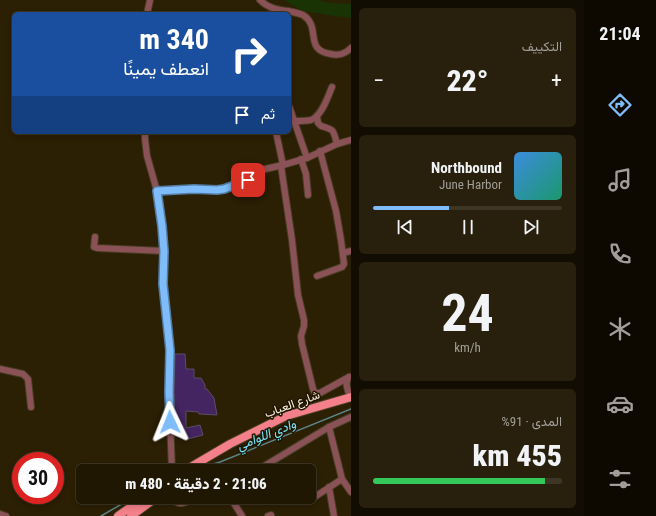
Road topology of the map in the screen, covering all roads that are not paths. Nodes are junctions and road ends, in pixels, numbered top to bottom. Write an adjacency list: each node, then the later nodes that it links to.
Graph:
1 (150, 0): 3 (street)
2 (260, 0): 4 (street)
3 (147, 12)
4 (351, 48)
5 (332, 87): 7 (street)
6 (291, 112): 8 (street)
7 (317, 116): 8 (street); 12 (street)
8 (294, 122): 14 (street)
9 (144, 134): 16 (street)
10 (276, 134): 15 (street)
11 (351, 140): 12 (street)
12 (337, 144): 13 (street)
13 (320, 151): 14 (street); 21 (street)
14 (304, 159): 15 (street); 17 (street)
15 (282, 166): 16 (street); 24 (street)
16 (157, 191): 19 (street)
17 (308, 195)
18 (95, 237): 19 (street)
19 (164, 251): 30 (street)
20 (351, 251): 21 (street)
21 (343, 253): 22 (street)
22 (317, 276)
23 (0, 369): 26 (street)
24 (350, 376): 25 (street)
25 (351, 397): 29 (main road, شارع العباب)
26 (31, 408)
27 (351, 417): 28 (street)
28 (329, 427): 33 (street); 34 (street)
29 (243, 437): 31 (main road, شارع العباب); 32 (main road, شارع العباب)
30 (172, 464)
31 (196, 464)
32 (205, 464)
33 (268, 464)
34 (342, 478): 35 (street); 36 (street)
35 (329, 487): 37 (street); 48 (street)
36 (351, 492)
37 (316, 496)
38 (135, 504): 45 (main road)
39 (139, 504): 46 (main road)
40 (148, 504): 43 (main road)
41 (234, 504): 47 (street)
42 (0, 514): 44 (street)
43 (134, 514)
44 (6, 516)
45 (118, 516)
46 (127, 516)
47 (242, 516)
48 (334, 516)

